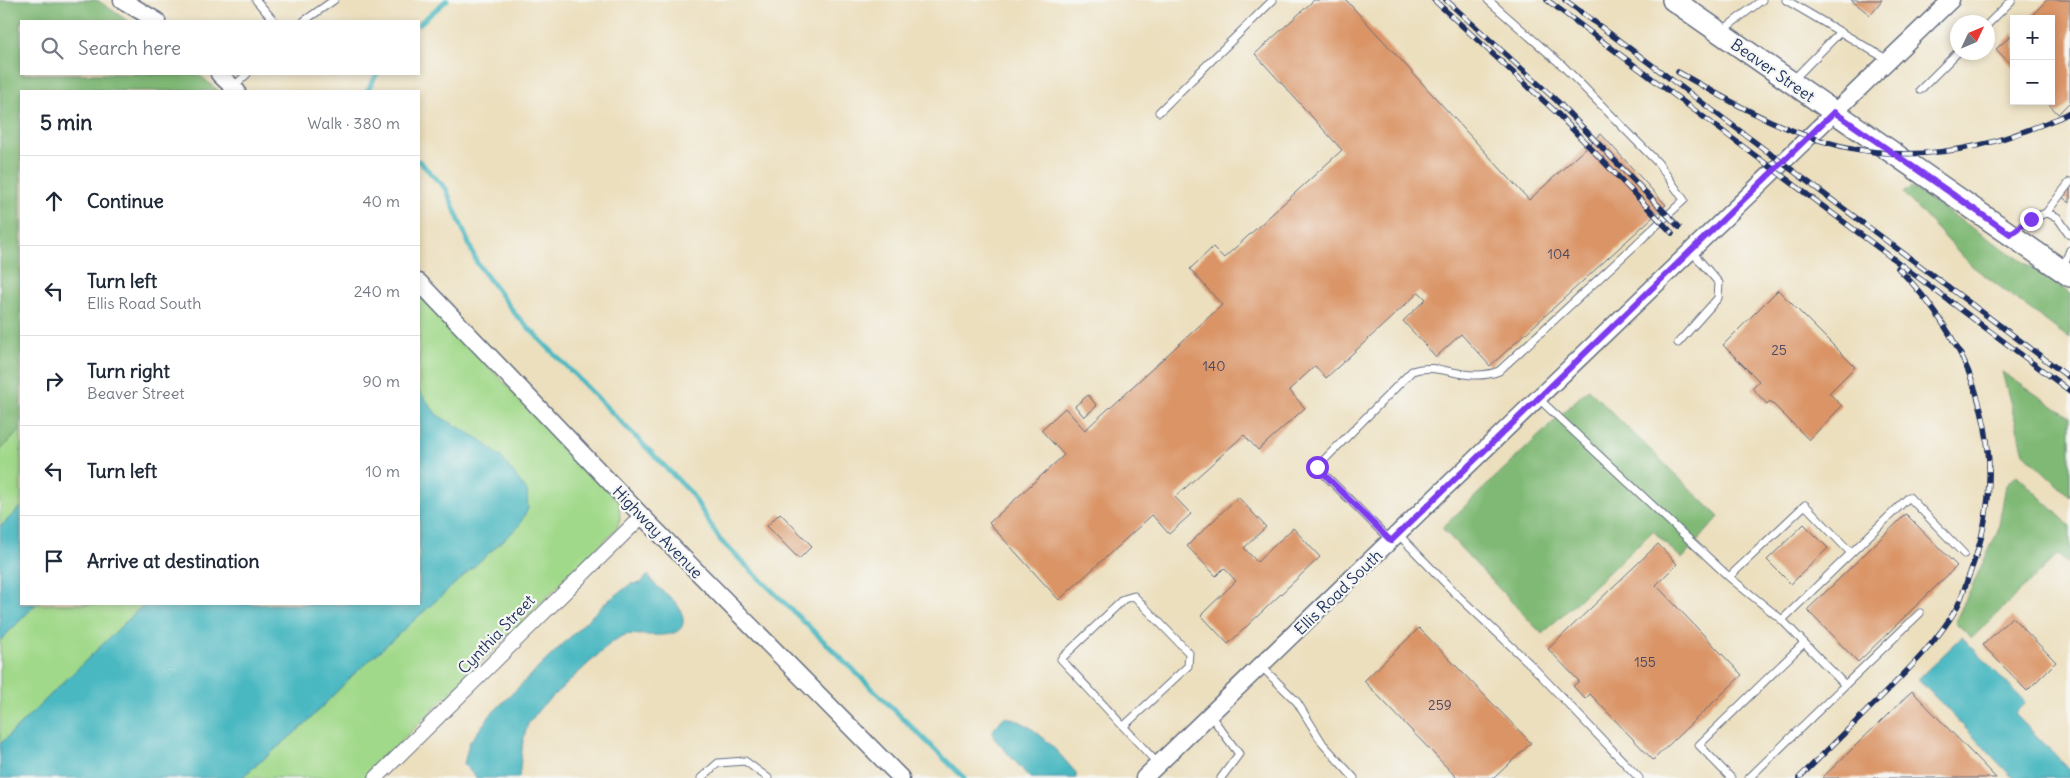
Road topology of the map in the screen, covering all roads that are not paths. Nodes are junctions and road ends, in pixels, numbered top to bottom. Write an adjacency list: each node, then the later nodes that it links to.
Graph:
1 (122, 0): 12 (street)
2 (256, 0): 13 (lane)
3 (334, 0): 14 (lane)
4 (1273, 0): 24 (lane)
5 (1488, 0): 37 (lane)
6 (1674, 0): 16 (main road, Beaver Street)
7 (1762, 0): 16 (lane)
8 (1786, 0): 15 (lane)
9 (1951, 0): 17 (street, Ellis Road South)
10 (2012, 0): 11 (lane)
11 (1995, 17)
12 (155, 20)
13 (273, 20)
14 (305, 20)
15 (1840, 32): 17 (lane); 21 (lane)
16 (1720, 33): 21 (main road, Beaver Street)
17 (1888, 60): 25 (street, Ellis Road South)
18 (1950, 60): 23 (lane)
19 (220, 75): 22 (street)
20 (246, 75): 22 (lane)
21 (1790, 82): 25 (main road, Beaver Street)
22 (235, 89)
23 (1920, 90)
24 (1159, 112)
25 (1834, 112): 28 (main road, Beaver Street); 31 (street, Ellis Road South)
26 (2070, 182): 27 (lane)
27 (2046, 213): 28 (lane); 29 (lane)
28 (2010, 234): 32 (main road, Beaver Street)
29 (2070, 235)
30 (2070, 250): 32 (lane)
31 (1692, 252): 34 (lane); 35 (street, Ellis Road South)
32 (2066, 273)
33 (420, 283): 36 (street, Highway Avenue)
34 (1678, 343)
35 (1539, 399): 37 (street, Ellis Road South); 40 (lane)
36 (642, 516): 49 (street, Cynthia Street); 52 (street, Highway Avenue)
37 (1395, 537): 44 (street, Ellis Road South); 56 (lane)
38 (1851, 553): 39 (lane); 40 (lane); 42 (lane)
39 (1964, 554)
40 (1730, 578): 42 (lane)
41 (1920, 613): 45 (lane)
42 (1782, 620): 43 (lane)
43 (1804, 643): 45 (lane); 57 (lane)
44 (1260, 666): 46 (street, Ellis Road South); 55 (lane)
45 (1844, 685): 58 (lane)
46 (1210, 715): 48 (street, Ellis Road South); 54 (lane)
47 (1124, 726): 47 (lane); 48 (lane)
48 (1158, 764): 53 (street, Ellis Road South)
49 (376, 778)
50 (701, 778): 51 (lane)
51 (768, 778)
52 (901, 778)
53 (1144, 778)
54 (1221, 778)
55 (1354, 778)
56 (1639, 778)
57 (1731, 778)
58 (1749, 778)

